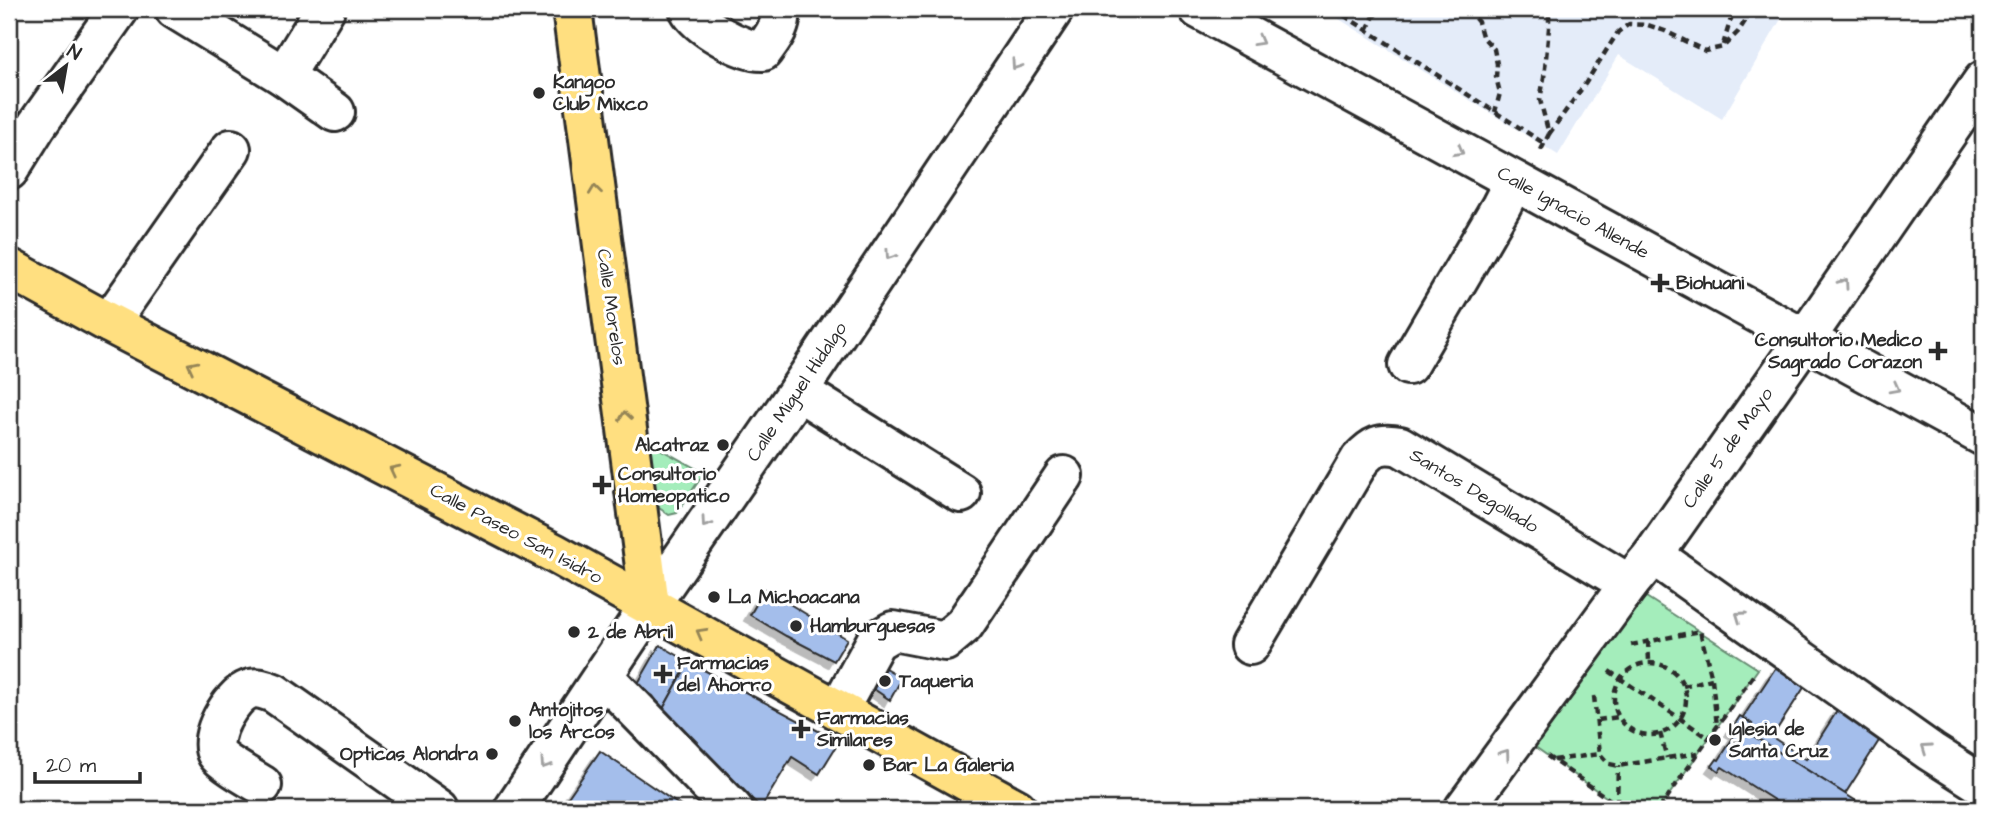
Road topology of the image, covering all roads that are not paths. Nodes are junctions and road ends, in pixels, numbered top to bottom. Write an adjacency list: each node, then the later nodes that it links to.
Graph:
1 (119, 9): 12 (street)
2 (175, 9): 9 (street)
3 (325, 9): 9 (street)
4 (572, 9): 26 (main road, Calle Morelos, one-way to 4)
5 (688, 9): 6 (street)
6 (779, 9)
7 (1054, 9): 20 (street, Calle Miguel Hidalgo, one-way to 20)
8 (1199, 9): 15 (street, Calle Ignacio Allende, one-way to 15)
9 (284, 76): 11 (street)
10 (1983, 81): 18 (street, Calle 5 de Mayo, one-way to 10)
11 (335, 112)
12 (23, 117): 14 (street)
13 (231, 149): 17 (street)
14 (9, 170)
15 (1514, 181): 18 (street, Calle Ignacio Allende); 19 (street)
16 (9, 268): 17 (main road, Calle Paseo San Isidro)
17 (109, 323): 26 (main road, Calle Paseo San Isidro, one-way to 17)
18 (1805, 339): 21 (street, Calle Ignacio Allende, one-way to 21); 24 (street, Calle 5 de Mayo)
19 (1408, 365)
20 (798, 391): 23 (street); 26 (street, Calle Miguel Hidalgo, one-way to 26)
21 (1983, 436)
22 (1064, 477): 29 (street)
23 (961, 493)
24 (1653, 555): 25 (street, Calle 5 de Mayo); 31 (street, one-way to 24)
25 (1629, 584): 27 (street, Santos Degollado); 36 (street, Calle 5 de Mayo, one-way to 25)
26 (650, 605): 28 (street, Calle Miguel Hidalgo); 29 (main road, Calle Paseo San Isidro, one-way to 26)
27 (1250, 645)
28 (603, 676): 33 (street, Calle Miguel Hidalgo, one-way to 33); 34 (street)
29 (839, 709): 35 (main road, Calle Paseo San Isidro)
30 (262, 785): 32 (street)
31 (1983, 785)
32 (439, 809)
33 (514, 809)
34 (733, 809)
35 (1017, 809)
36 (1464, 809)

